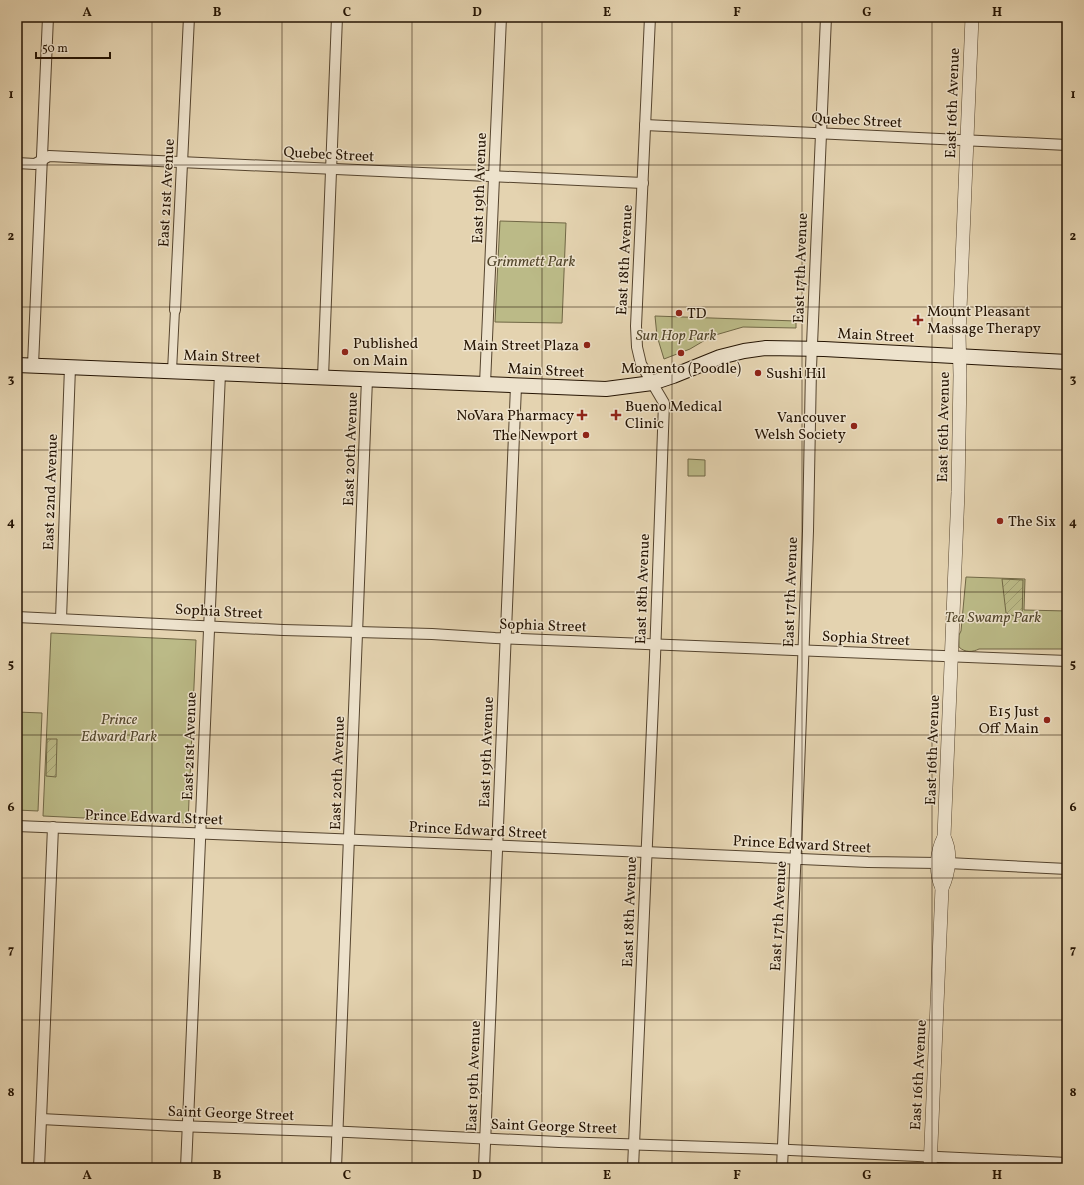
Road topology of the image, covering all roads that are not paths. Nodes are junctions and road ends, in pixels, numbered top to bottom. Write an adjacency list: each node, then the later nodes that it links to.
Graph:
1 (48, 17): 12 (street)
2 (189, 17): 14 (street, East 21st Avenue)
3 (337, 17): 15 (street)
4 (501, 17): 16 (street, East 19th Avenue)
5 (650, 17): 8 (street, East 18th Avenue)
6 (826, 17): 9 (street, East 17th Avenue)
7 (972, 17): 10 (street, East 16th Avenue)
8 (645, 125): 9 (street, Quebec Street); 17 (street, East 18th Avenue)
9 (821, 134): 10 (street, Quebec Street); 19 (street, East 17th Avenue)
10 (967, 141): 11 (street, Quebec Street); 20 (street, East 16th Avenue)
11 (1067, 145)
12 (42, 160): 13 (street, Quebec Street); 14 (street, Quebec Street); 23 (street)
13 (17, 163)
14 (183, 163): 15 (street, Quebec Street); 18 (street, East 21st Avenue)
15 (332, 168): 16 (street, Quebec Street); 27 (street)
16 (494, 176): 17 (street, Quebec Street); 30 (street, East 19th Avenue)
17 (643, 183): 29 (street, East 18th Avenue)
18 (175, 310): 25 (street, East 21st Avenue)
19 (812, 349): 20 (main road, Main Street); 29 (main road, Main Street); 38 (street, East 17th Avenue)
20 (959, 356): 21 (main road, Main Street); 39 (street, East 16th Avenue)
21 (1067, 362)
22 (17, 365): 23 (main road, Main Street)
23 (33, 365): 24 (main road, Main Street)
24 (70, 367): 25 (main road, Main Street); 33 (street, East 22nd Avenue)
25 (172, 370): 26 (main road, Main Street)
26 (220, 373): 27 (main road, Main Street); 34 (street, East 21st Avenue)
27 (323, 377): 28 (main road, Main Street)
28 (367, 379): 30 (main road, Main Street); 35 (street, East 20th Avenue)
29 (652, 383): 31 (main road, Main Street); 37 (street, East 18th Avenue)
30 (485, 384): 31 (main road, Main Street)
31 (516, 386): 36 (street, East 19th Avenue)
32 (17, 617): 33 (street, Sophia Street)
33 (61, 619): 34 (street, Sophia Street)
34 (209, 626): 35 (street, Sophia Street); 43 (street, East 21st Avenue)
35 (358, 632): 36 (street, Sophia Street); 44 (street, East 20th Avenue)
36 (505, 639): 37 (street, Sophia Street); 45 (street, East 19th Avenue)
37 (655, 644): 38 (street, Sophia Street); 46 (street, East 18th Avenue)
38 (803, 650): 39 (street, Sophia Street); 47 (street, East 17th Avenue)
39 (952, 656): 40 (street, Sophia Street); 48 (street, East 16th Avenue)
40 (1067, 661)
41 (17, 826): 42 (street, Prince Edward Street)
42 (54, 827): 43 (street, Prince Edward Street); 50 (street)
43 (201, 834): 44 (street, Prince Edward Street); 51 (street, East 21st Avenue)
44 (349, 840): 45 (street, Prince Edward Street); 52 (street, East 20th Avenue)
45 (498, 845): 46 (street, Prince Edward Street); 53 (street, East 19th Avenue)
46 (646, 852): 47 (street, Prince Edward Street); 54 (street, East 18th Avenue)
47 (796, 859): 48 (street, Prince Edward Street); 55 (street, East 17th Avenue)
48 (943, 863): 49 (street, Prince Edward Street); 56 (street, East 16th Avenue)
49 (1067, 869)
50 (41, 1119): 51 (street, Saint George Street); 58 (street)
51 (188, 1127): 52 (street, Saint George Street); 59 (street, East 21st Avenue)
52 (337, 1132): 53 (street, Saint George Street); 60 (street, East 20th Avenue)
53 (485, 1139): 54 (street, Saint George Street); 61 (street, East 19th Avenue)
54 (634, 1144): 55 (street, Saint George Street); 62 (street, East 18th Avenue)
55 (783, 1150): 56 (street, Saint George Street); 63 (street, East 17th Avenue)
56 (930, 1162): 57 (street, Saint George Street)
57 (1067, 1163)
58 (39, 1168)
59 (186, 1168)
60 (336, 1168)
61 (484, 1168)
62 (633, 1168)
63 (782, 1168)

